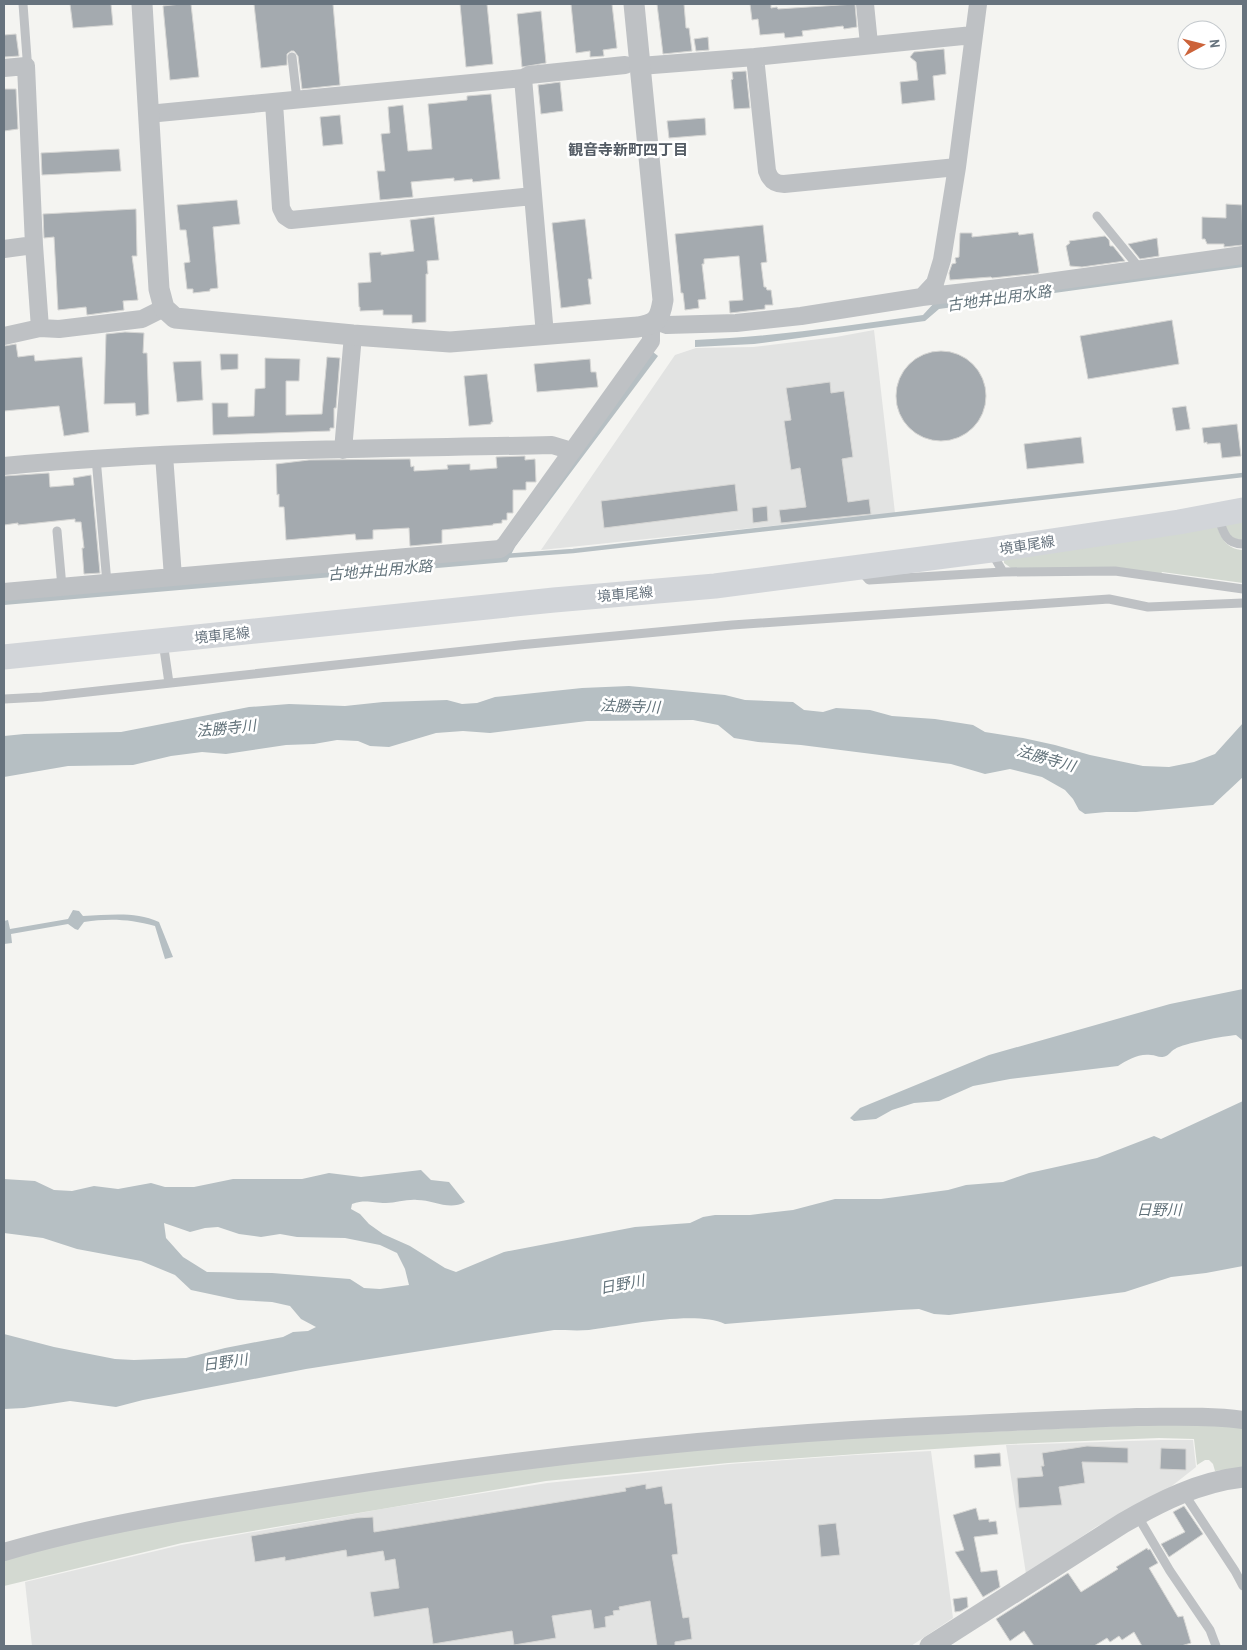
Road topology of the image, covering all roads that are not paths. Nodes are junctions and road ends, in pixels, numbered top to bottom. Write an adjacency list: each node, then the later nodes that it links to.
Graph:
1 (23, 4): 10 (lane)
2 (142, 4): 16 (street)
3 (634, 4): 11 (street)
4 (865, 4): 7 (street)
5 (978, 4): 6 (street)
6 (973, 35): 7 (street); 17 (street)
7 (869, 44): 9 (street)
8 (292, 57): 14 (lane)
9 (755, 57): 11 (street); 17 (street)
10 (26, 66): 12 (street); 20 (street)
11 (633, 66): 13 (street); 26 (street)
12 (4, 68)
13 (523, 78): 14 (street); 18 (street)
14 (297, 100): 15 (street)
15 (274, 103): 16 (street); 18 (street)
16 (148, 114): 25 (street)
17 (956, 167): 24 (street)
18 (533, 196): 29 (street)
19 (1097, 216): 23 (lane)
20 (34, 245): 21 (street); 27 (street)
21 (4, 249)
22 (1243, 255): 23 (street)
23 (1141, 270): 24 (street)
24 (922, 297): 26 (street)
25 (164, 308): 27 (street); 28 (street)
26 (653, 323): 29 (street); 32 (street)
27 (40, 328): 30 (street)
28 (353, 335): 29 (street); 31 (street)
29 (546, 335)
30 (4, 336)
31 (343, 450): 32 (street); 33 (street)
32 (572, 451): 43 (street)
33 (164, 455): 34 (street); 43 (street)
34 (96, 458): 35 (street); 44 (lane)
35 (4, 466)
36 (1243, 510): 37 (main road, 境車尾線)
37 (1217, 515): 39 (lane); 40 (main road, 境車尾線)
38 (57, 531): 45 (lane)
39 (1243, 544)
40 (991, 550): 41 (main road, 境車尾線); 42 (lane)
41 (858, 568): 42 (lane); 49 (main road, 境車尾線)
42 (1003, 572): 46 (lane)
43 (173, 577): 44 (street)
44 (107, 583): 45 (street)
45 (62, 587): 47 (street)
46 (1243, 589)
47 (4, 592)
48 (1243, 603): 51 (lane)
49 (164, 642): 50 (main road, 境車尾線); 51 (lane)
50 (4, 657)
51 (169, 683): 52 (lane)
52 (4, 700)
53 (1243, 1420): 57 (street)
54 (1243, 1477): 55 (street)
55 (1183, 1492): 56 (street); 58 (lane)
56 (1137, 1515): 59 (street); 60 (lane)
57 (4, 1552)
58 (1243, 1586)
59 (930, 1646)
60 (1216, 1646)

